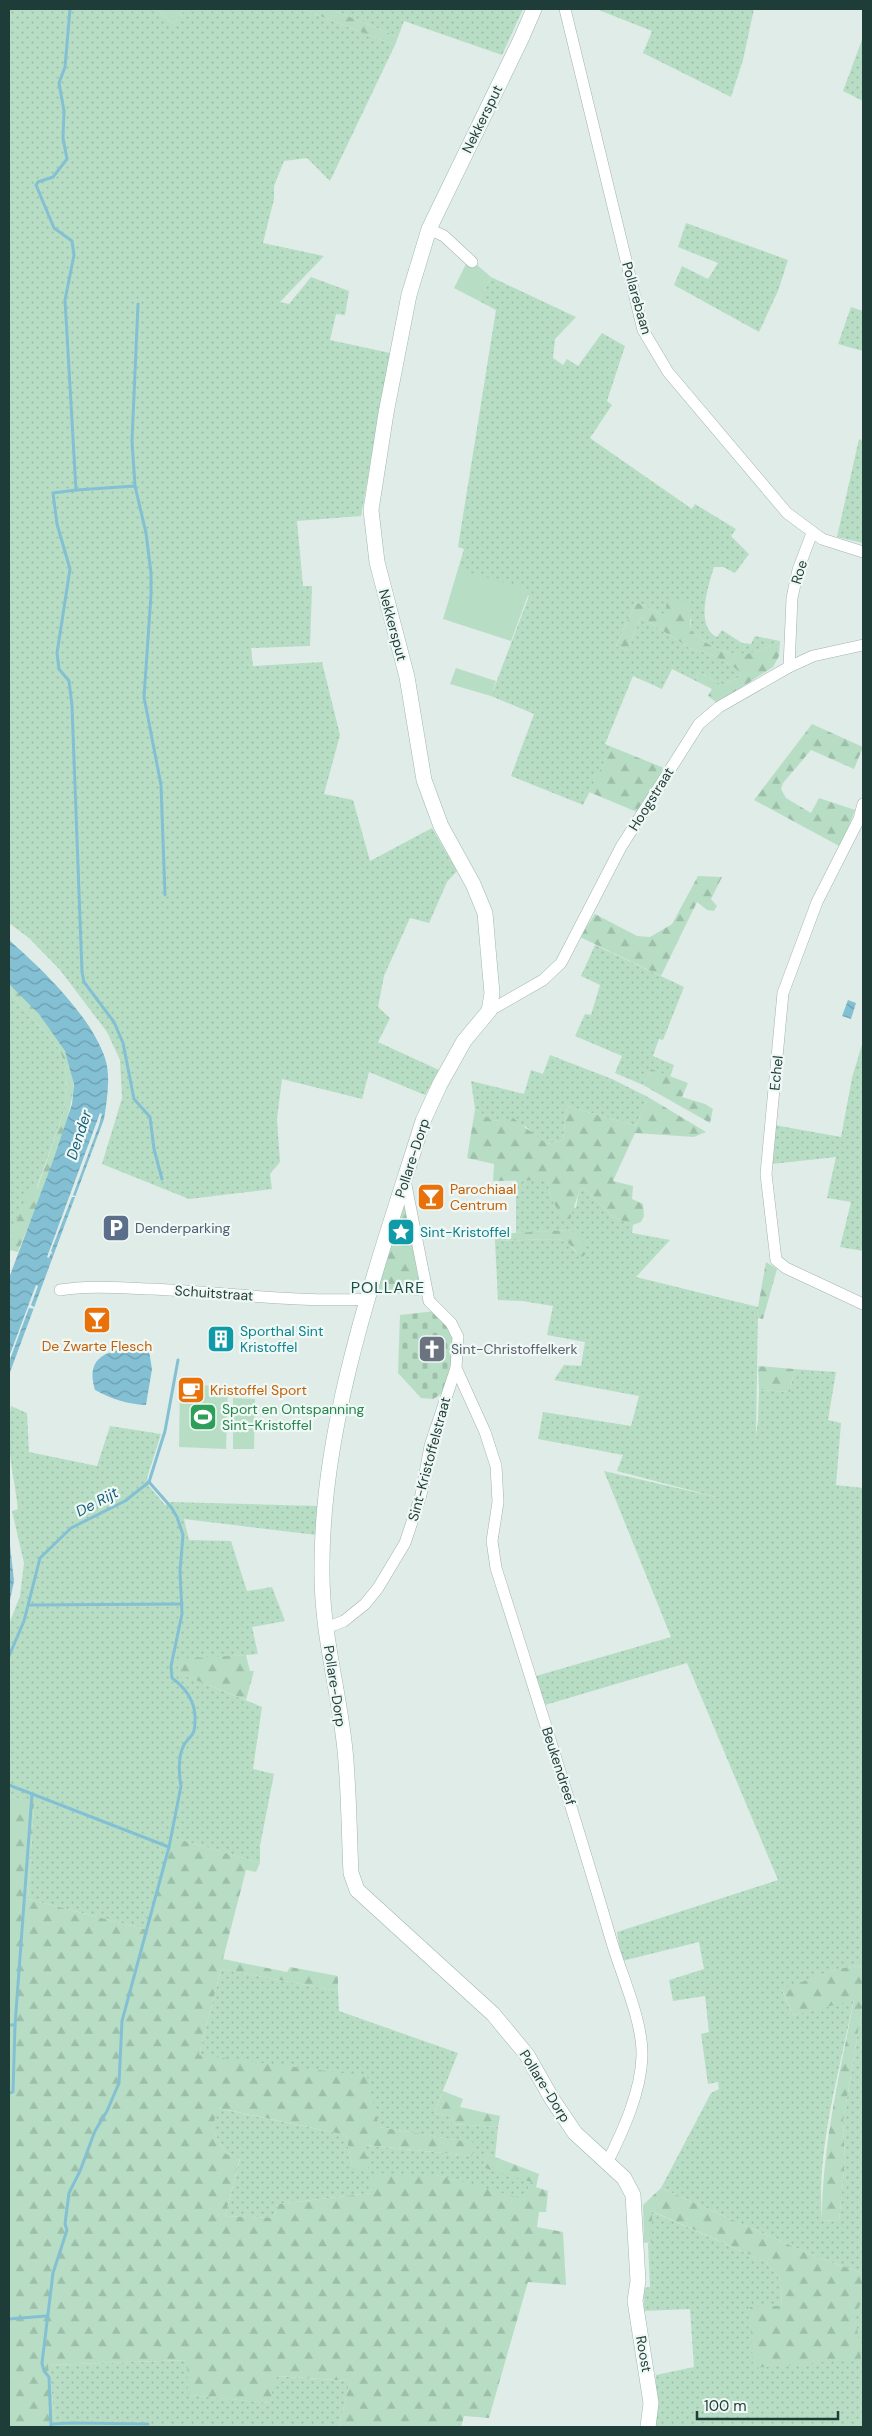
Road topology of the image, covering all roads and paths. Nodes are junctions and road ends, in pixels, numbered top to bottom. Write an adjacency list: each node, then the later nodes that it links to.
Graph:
1 (534, 9): 3 (street, Nekkersput)
2 (565, 9): 5 (street, Pollarebaan)
3 (429, 229): 4 (street); 10 (street, Nekkersput)
4 (472, 262)
5 (812, 532): 6 (street); 8 (street, Roe)
6 (863, 552)
7 (863, 645): 8 (street, Hoogstraat)
8 (789, 667): 10 (street, Hoogstraat)
9 (863, 804): 14 (street, Echel)
10 (489, 1012): 11 (street, Pollare-Dorp)
11 (405, 1180): 13 (street, Pollare-Dorp); 15 (street, Sint-Kristoffelstraat)
12 (60, 1290): 13 (street, Schuitstraat)
13 (368, 1299): 16 (street, Pollare-Dorp)
14 (863, 1304)
15 (456, 1368): 16 (street, Sint-Kristoffelstraat); 17 (street, Beukendreef)
16 (326, 1628): 17 (street, Pollare-Dorp)
17 (607, 2163): 18 (street, Pollare-Dorp)
18 (638, 2281): 19 (street, Roost)
19 (648, 2427)

